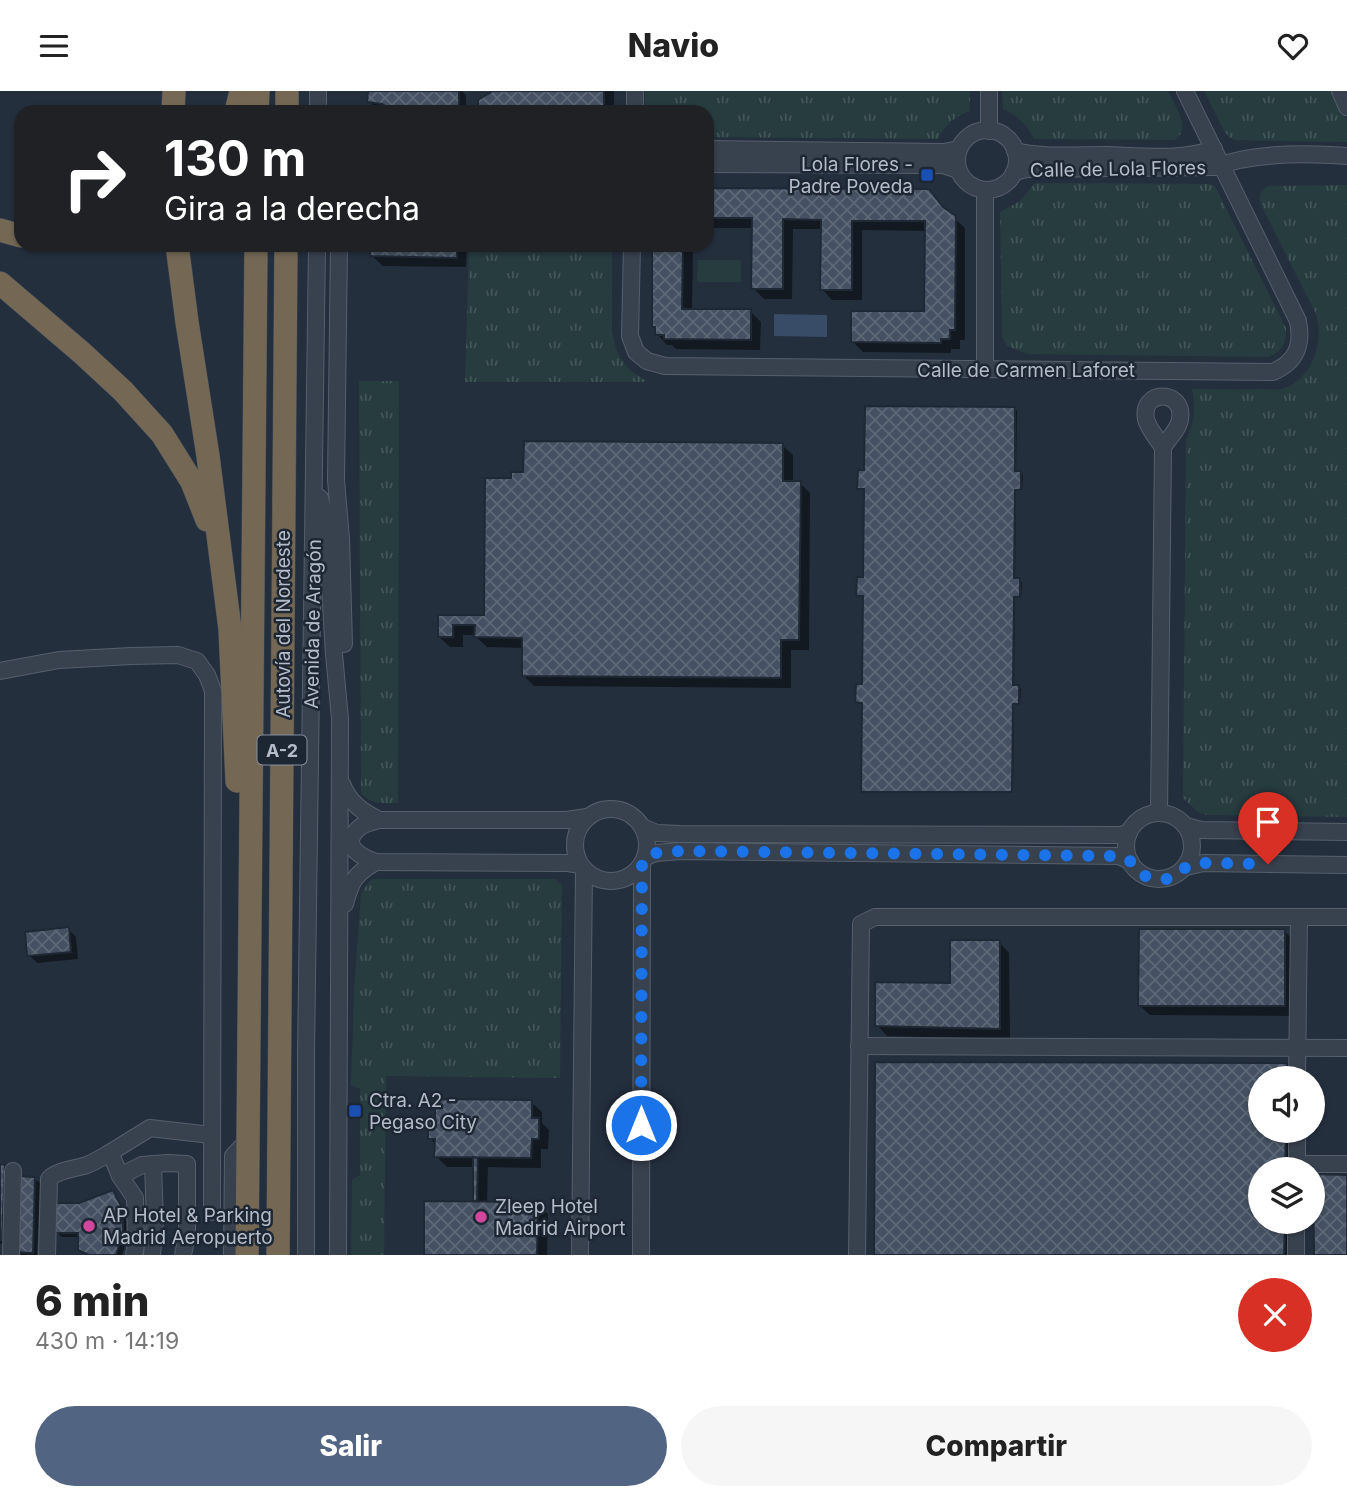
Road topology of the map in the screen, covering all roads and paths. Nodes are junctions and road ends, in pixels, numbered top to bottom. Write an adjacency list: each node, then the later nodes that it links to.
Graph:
1 (989, 91): 5 (street)
2 (1185, 91): 8 (street, Calle de Carmen Laforet)
3 (1340, 91): 4 (street)
4 (1347, 107)
5 (989, 131): 7 (street); 9 (street)
6 (714, 149): 7 (street)
7 (959, 149): 13 (street)
8 (1214, 149): 9 (street, Calle de Lola Flores); 12 (street, Calle de Carmen Laforet)
9 (1015, 151): 14 (street)
10 (1347, 156): 12 (street, Calle de Lola Flores)
11 (714, 164): 13 (street)
12 (1221, 165): 14 (street, Calle de Lola Flores); 23 (street, Calle de Carmen Laforet)
13 (958, 170): 15 (street)
14 (1014, 172): 15 (street)
15 (985, 190): 23 (street)
16 (178, 252): 26 (highway)
17 (256, 252): 49 (highway, Autovía del Nordeste / A-2)
18 (286, 252): 68 (highway, Autovía del Nordeste / A-2)
19 (317, 252): 25 (street, Avenida de Aragón)
20 (339, 252): 28 (street, Avenida de Aragón)
21 (632, 252): 23 (street, Calle de Carmen Laforet)
22 (0, 283): 26 (highway)
23 (985, 369)
24 (1163, 447): 30 (street)
25 (315, 476): 28 (street); 69 (street, Avenida de Aragón)
26 (230, 629): 49 (highway)
27 (0, 671): 51 (street)
28 (340, 719): 29 (street)
29 (341, 781): 32 (street); 45 (street)
30 (1159, 813): 33 (street); 36 (street)
31 (587, 817): 32 (street); 34 (street); 41 (street)
32 (379, 820): 39 (street)
33 (1186, 826): 35 (street); 42 (street)
34 (642, 827): 36 (street); 37 (street)
35 (1347, 832)
36 (1129, 833): 38 (street)
37 (644, 860): 38 (street); 41 (street); 72 (street)
38 (1130, 861): 42 (street)
39 (376, 862): 41 (street); 45 (street)
40 (1347, 865): 42 (street)
41 (582, 867): 71 (street)
42 (1186, 867)
43 (1299, 917): 44 (street); 46 (street); 47 (street)
44 (1347, 917)
45 (340, 920): 70 (street)
46 (859, 1046): 47 (street); 73 (street)
47 (1297, 1048): 48 (street); 50 (street)
48 (1347, 1048)
49 (249, 1054): 52 (highway, Autovía del Nordeste / A-2)
50 (1297, 1066)
51 (211, 1135): 53 (street); 59 (street)
52 (248, 1140): 66 (street); 67 (highway, Autovía del Nordeste / A-2)
53 (108, 1154): 58 (street); 62 (street)
54 (153, 1164): 58 (street); 64 (street); 65 (street)
55 (1347, 1164): 56 (street)
56 (1325, 1165)
57 (13, 1171): 61 (street)
58 (120, 1175): 63 (street)
59 (212, 1212)
60 (1296, 1234): 74 (street)
61 (11, 1255)
62 (47, 1255)
63 (134, 1255)
64 (152, 1255)
65 (183, 1255)
66 (232, 1255)
67 (247, 1255)
68 (278, 1255)
69 (306, 1255)
70 (338, 1255)
71 (580, 1255)
72 (640, 1255)
73 (857, 1255)
74 (1296, 1255)

